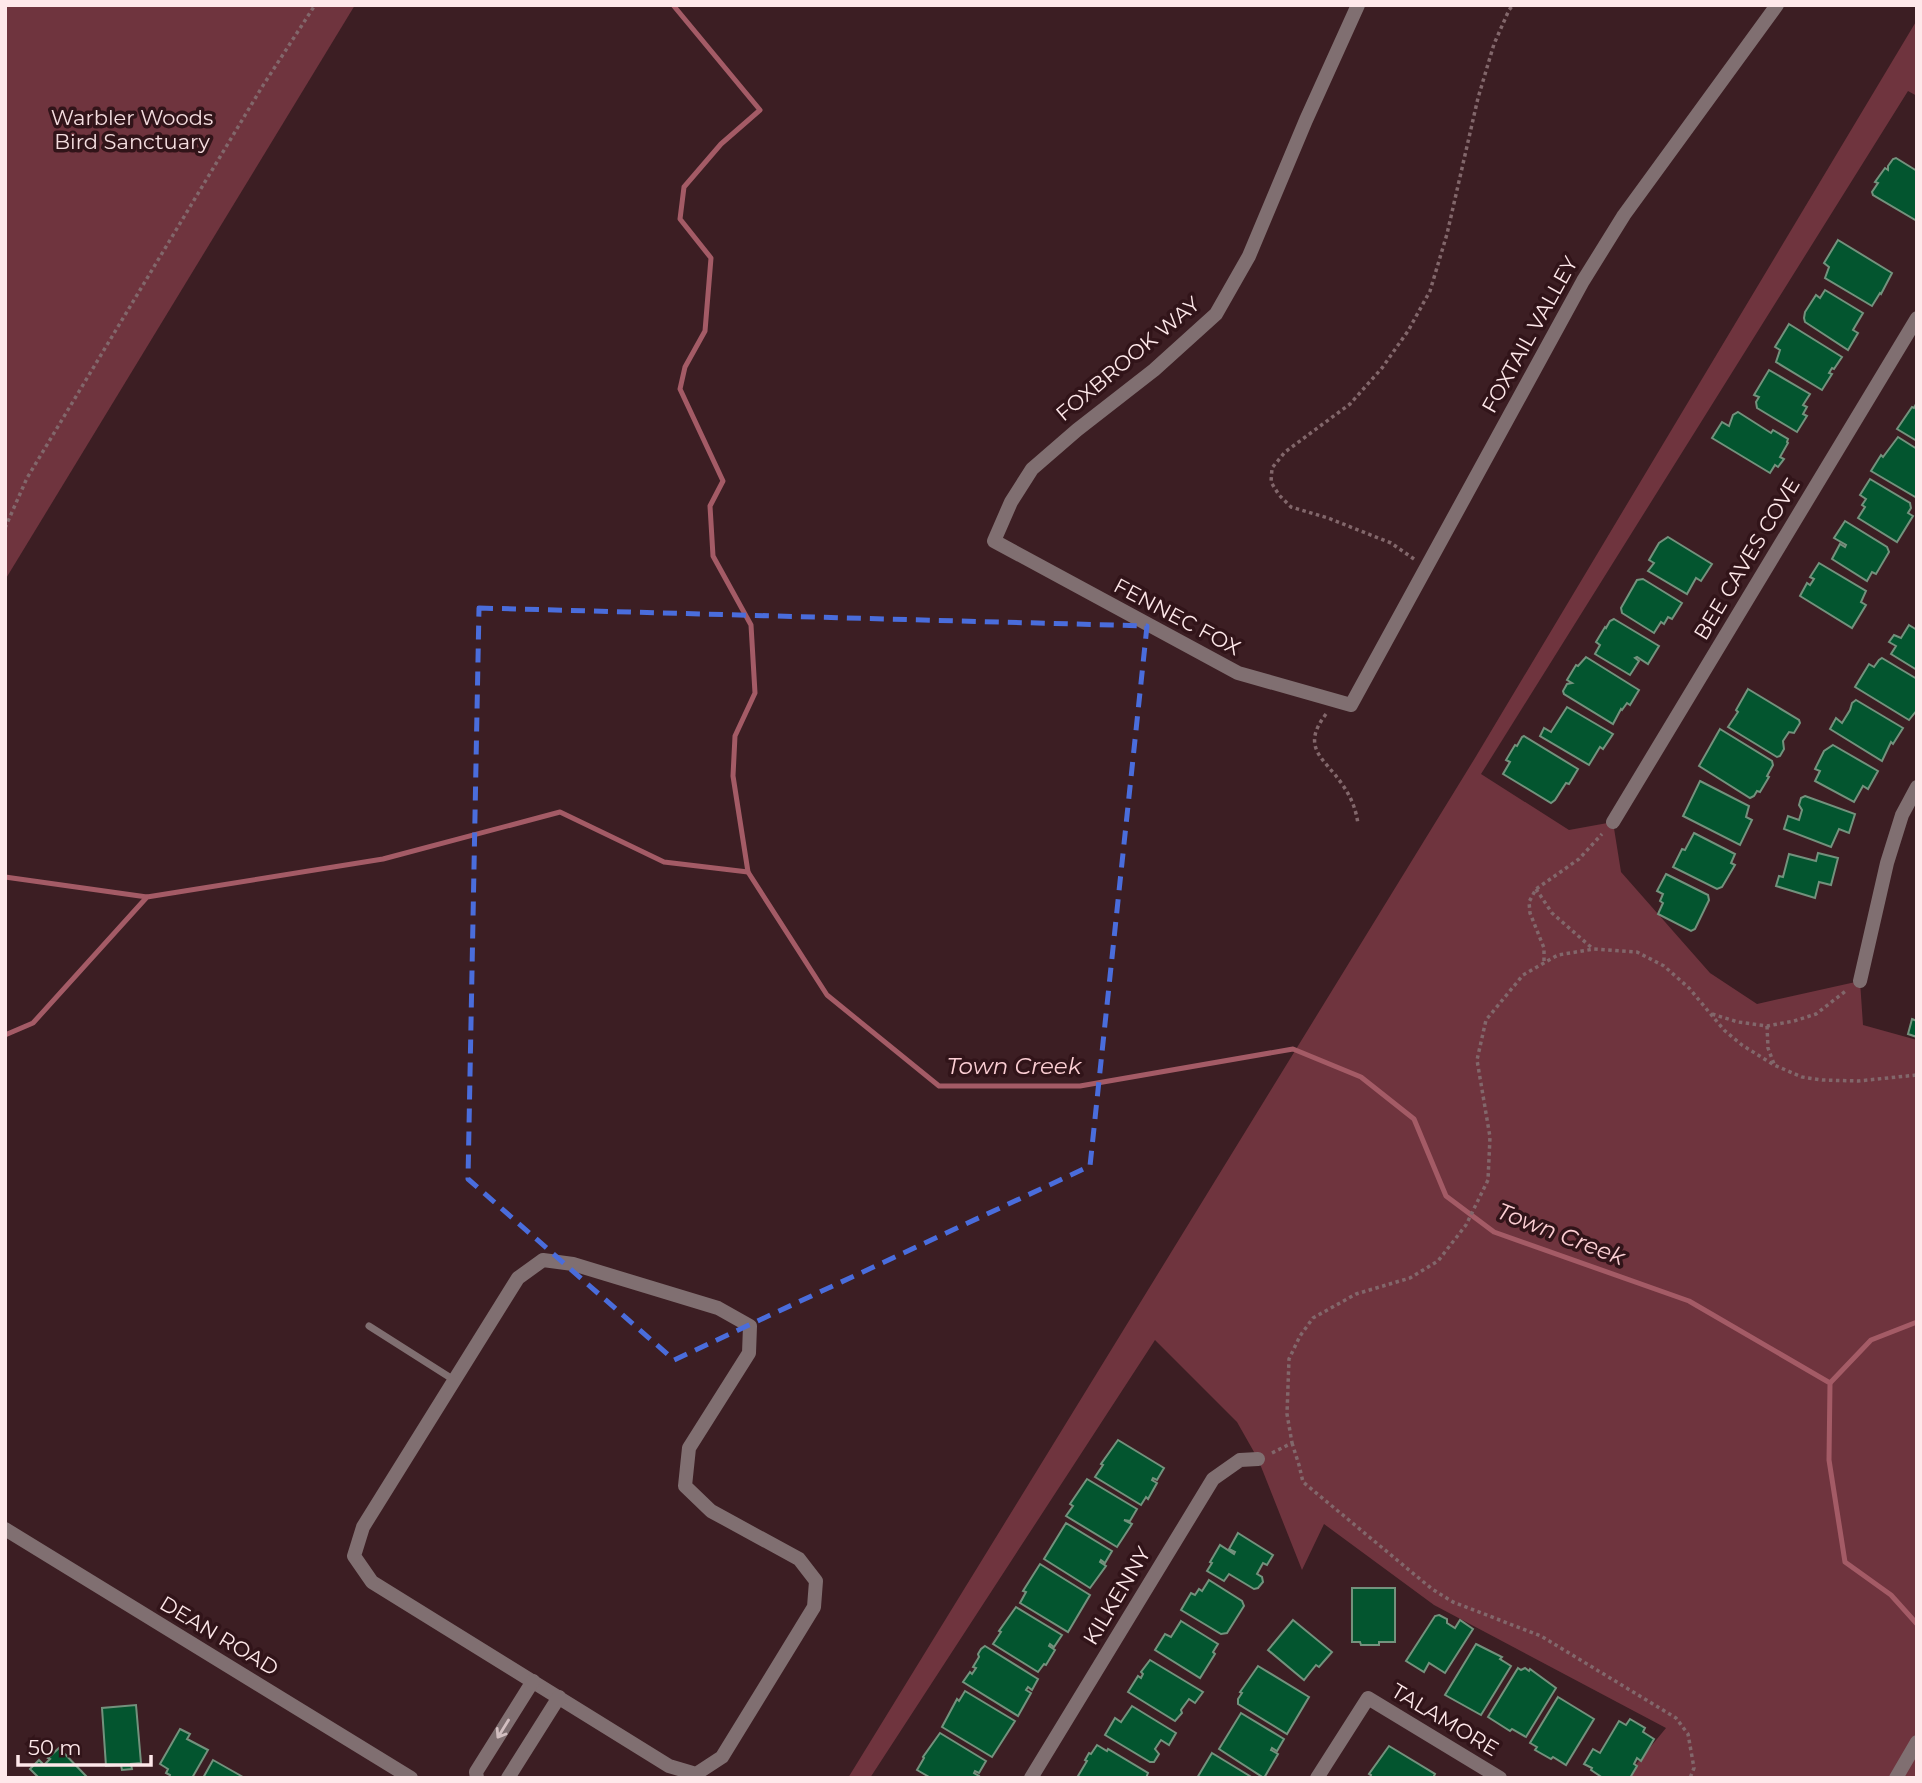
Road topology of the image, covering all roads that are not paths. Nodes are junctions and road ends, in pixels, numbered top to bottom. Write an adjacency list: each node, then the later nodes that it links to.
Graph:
1 (1358, 5): 4 (street, FOXBROOK WAY)
2 (1777, 5): 5 (street, FOXTAIL VALLEY)
3 (1917, 317): 7 (street, BEE CAVES COVE)
4 (994, 541): 5 (street, FENNEC FOX)
5 (1351, 705)
6 (1917, 787): 8 (street)
7 (1613, 822)
8 (1860, 981)
9 (369, 1326): 10 (lane)
10 (455, 1380): 13 (street); 14 (street)
11 (1258, 1459): 19 (street, KILKENNY)
12 (5, 1528): 16 (street, DEAN ROAD)
13 (533, 1681): 14 (street); 17 (street, one-way to 17)
14 (559, 1697): 18 (street)
15 (1917, 1742): 22 (street)
16 (411, 1778)
17 (477, 1778)
18 (508, 1778)
19 (1031, 1778)
20 (1317, 1778): 21 (street, TALAMORE)
21 (1500, 1778)
22 (1896, 1778)

